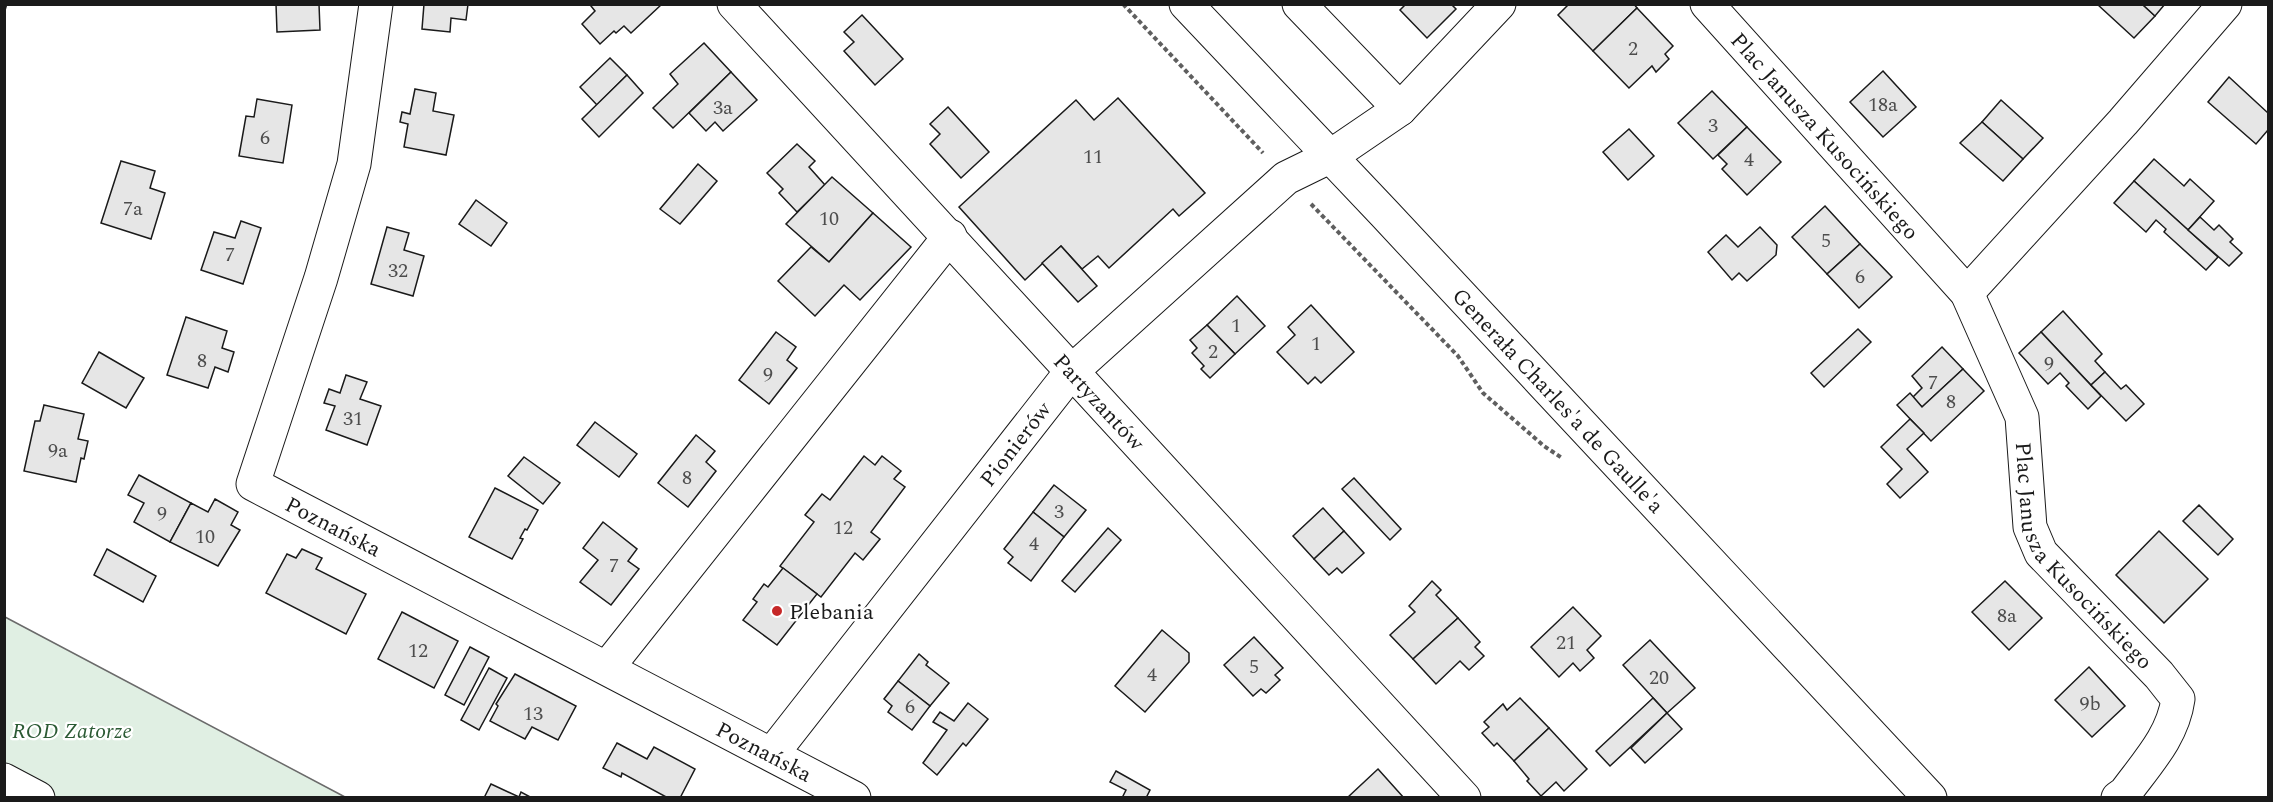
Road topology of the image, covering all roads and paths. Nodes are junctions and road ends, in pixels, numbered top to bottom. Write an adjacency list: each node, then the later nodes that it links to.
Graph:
1 (376, 4): 16 (street, Poznańska)
2 (734, 4): 12 (street, Partyzantów)
3 (1124, 4): 11 (path)
4 (1186, 4): 10 (street, Generała Charles'a de Gaulle'a)
5 (1299, 4): 9 (street)
6 (1499, 4): 9 (street, Pionierów)
7 (1707, 4): 13 (street, Plac Janusza Kusocińskiego)
8 (2225, 4): 13 (street)
9 (1400, 109): 10 (street, Pionierów)
10 (1331, 156): 11 (street, Pionierów); 20 (street, Generała Charles'a de Gaulle'a)
11 (1286, 178): 14 (street, Pionierów); 15 (path)
12 (950, 236): 14 (street, Partyzantów); 16 (street)
13 (1967, 293): 21 (street, Plac Janusza Kusocińskiego)
14 (1071, 372): 17 (street, Pionierów); 19 (street, Partyzantów)
15 (1566, 461)
16 (607, 668): 17 (street, Poznańska)
17 (772, 754): 18 (street, Poznańska)
18 (855, 798)
19 (1464, 798)
20 (1930, 798)
21 (2118, 798)

